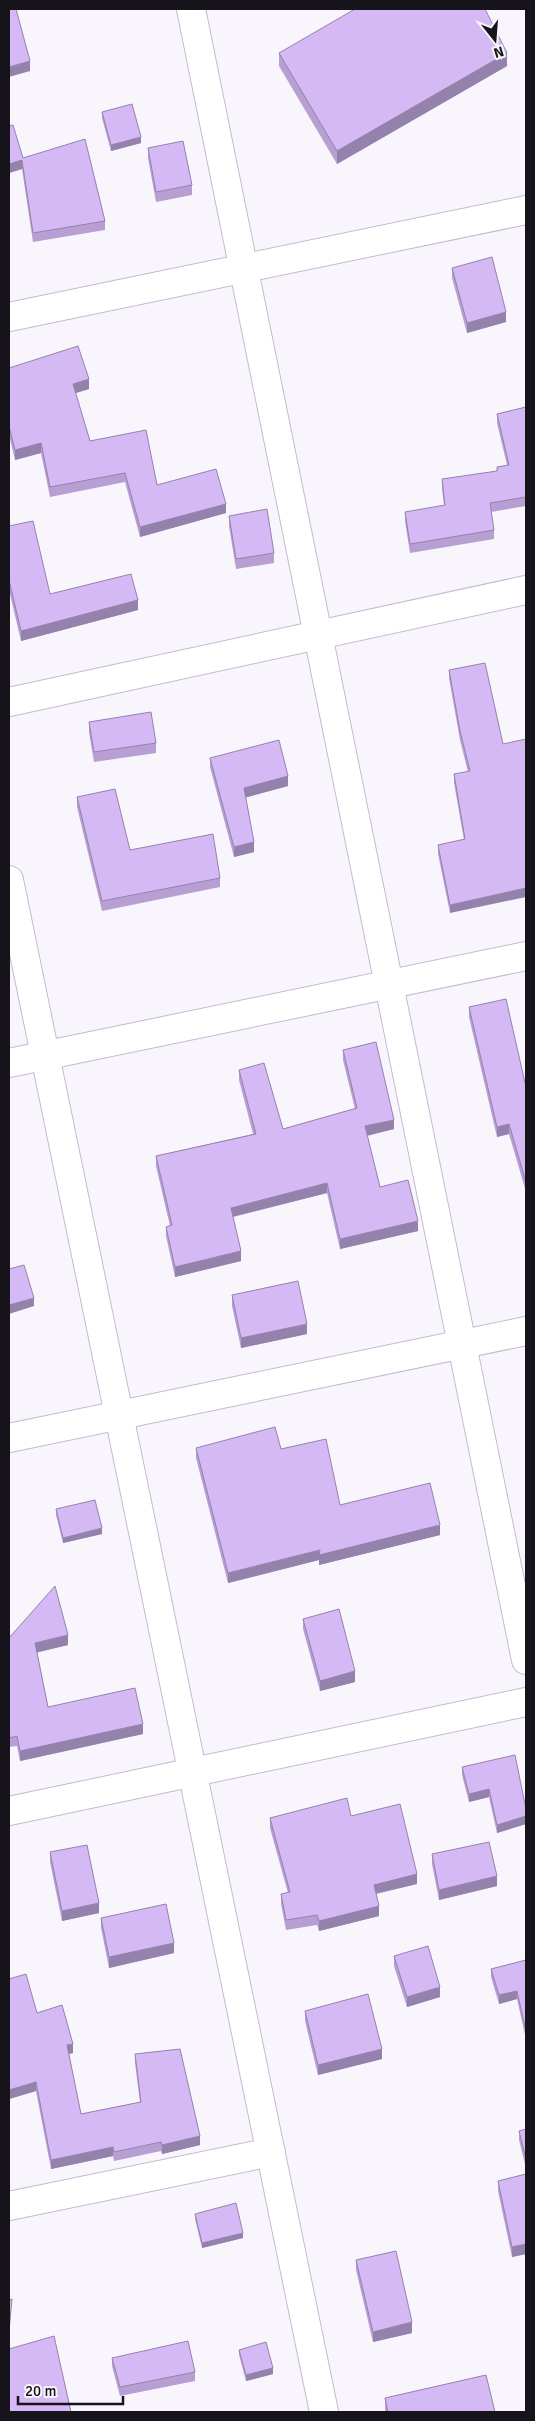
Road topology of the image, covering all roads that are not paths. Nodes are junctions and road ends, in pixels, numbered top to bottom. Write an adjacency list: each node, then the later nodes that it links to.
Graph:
1 (191, 9): 3 (street)
2 (526, 210): 3 (street)
3 (244, 268): 4 (street); 6 (street)
4 (9, 317)
5 (526, 590): 6 (street)
6 (318, 635): 7 (street); 10 (street)
7 (9, 702)
8 (9, 880): 11 (street)
9 (526, 956): 10 (street)
10 (389, 984): 11 (street); 14 (street)
11 (45, 1056): 12 (street); 15 (street)
12 (9, 1063)
13 (526, 1331): 14 (street)
14 (462, 1344): 15 (street); 17 (street)
15 (119, 1415): 16 (street); 19 (street)
16 (9, 1438)
17 (526, 1660)
18 (526, 1702): 19 (street)
19 (192, 1772): 20 (street); 21 (street)
20 (9, 1811)
21 (270, 2152): 22 (street); 23 (street)
22 (9, 2206)
23 (324, 2412)

